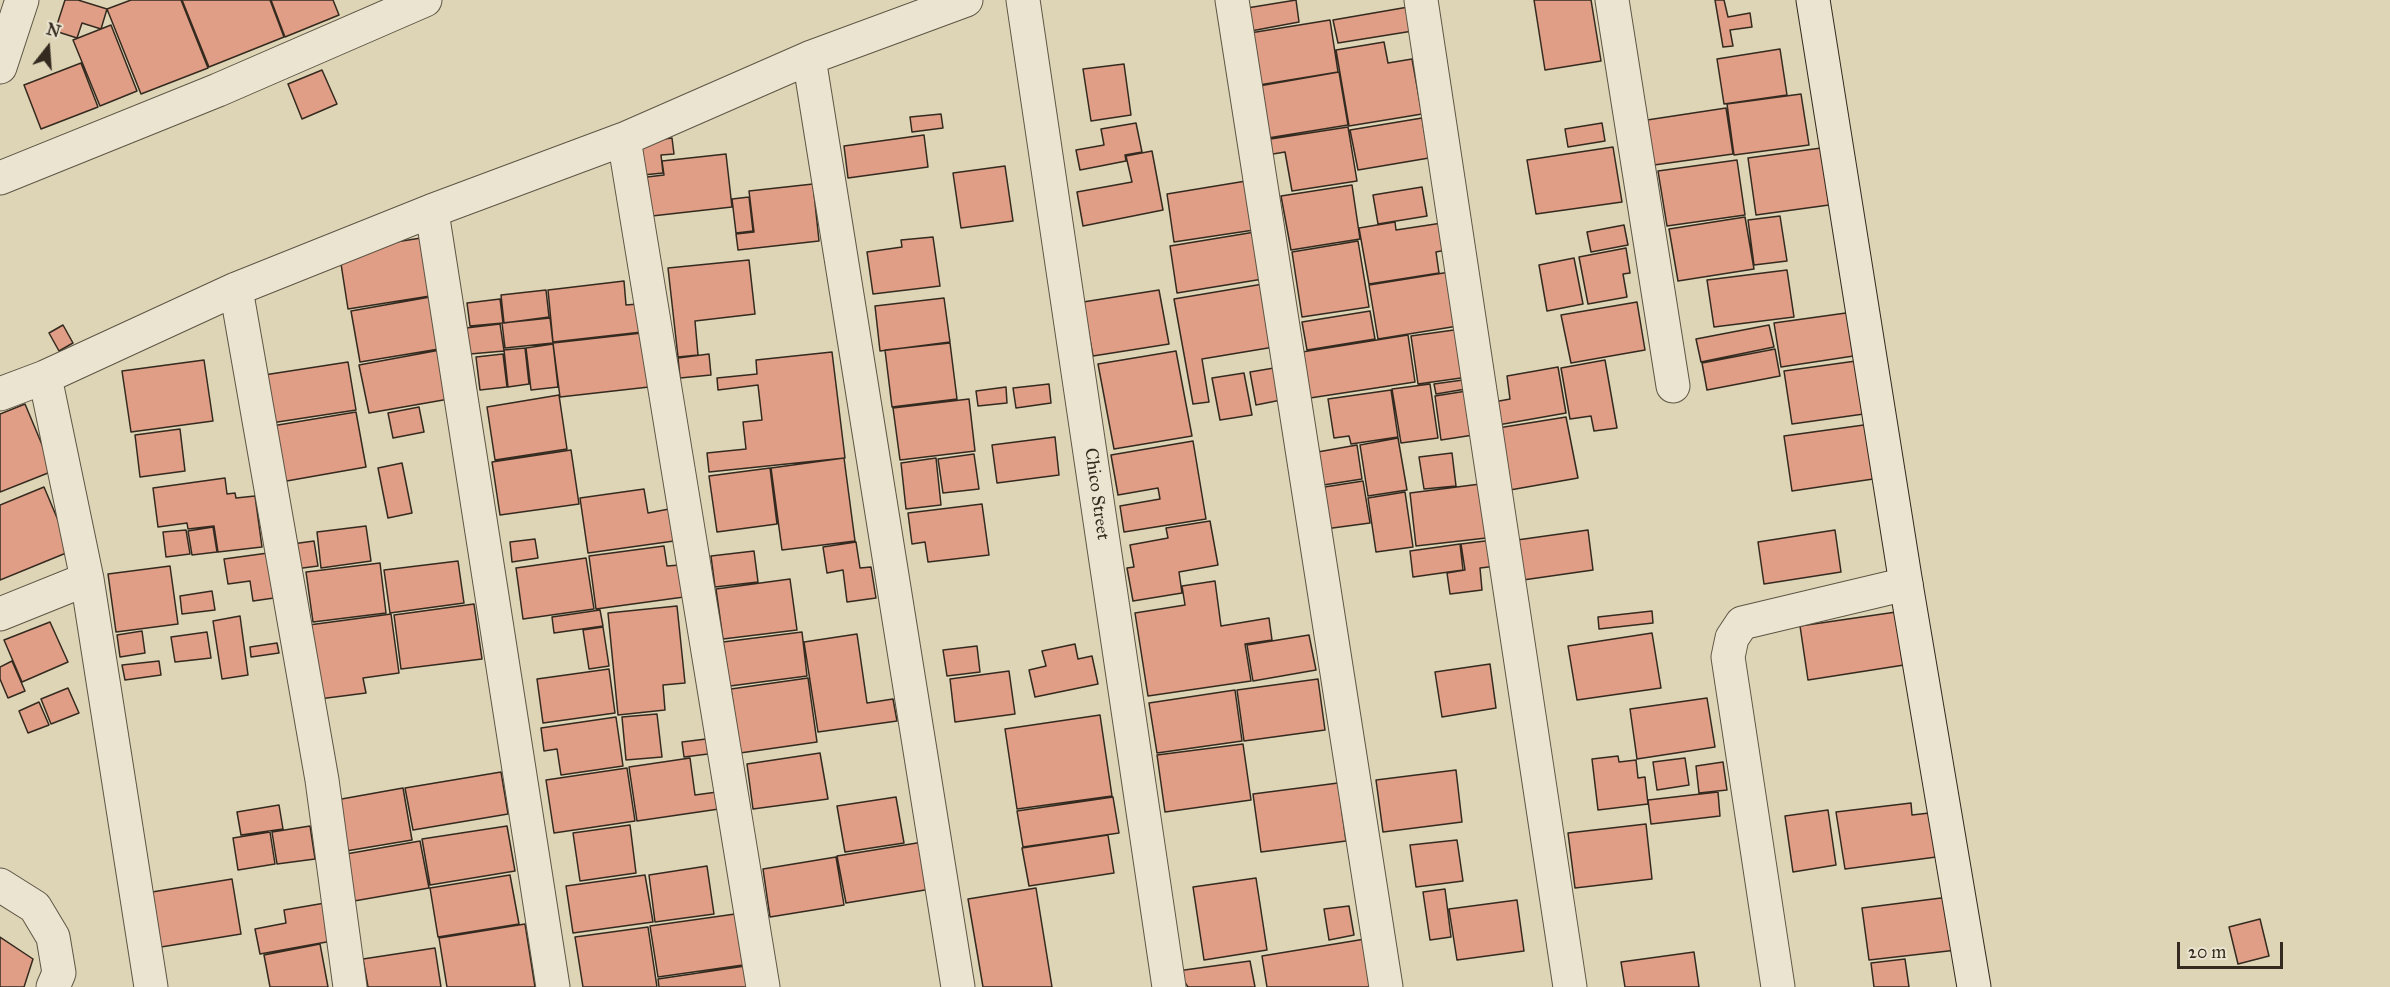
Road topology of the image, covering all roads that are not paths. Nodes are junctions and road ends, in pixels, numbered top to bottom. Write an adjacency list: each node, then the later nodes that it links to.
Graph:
1 (22, 0): 11 (street)
2 (425, 0): 9 (street)
3 (966, 0): 10 (street)
4 (1023, 0): 29 (street, Chico Street)
5 (1232, 0): 30 (street)
6 (1421, 0): 31 (street)
7 (1612, 0): 17 (street)
8 (1813, 0): 20 (street)
9 (389, 7): 13 (street)
10 (808, 58): 12 (street); 28 (street)
11 (0, 67)
12 (624, 139): 14 (street); 27 (street)
13 (0, 178)
14 (432, 212): 15 (street); 26 (street)
15 (236, 289): 16 (street); 25 (street)
16 (45, 377): 18 (street); 19 (street)
17 (1673, 386)
18 (0, 394)
19 (87, 579): 21 (street); 24 (street)
20 (1906, 584): 32 (street); 33 (street)
21 (0, 614)
22 (0, 885): 23 (street)
23 (53, 987)
24 (151, 987)
25 (350, 987)
26 (553, 987)
27 (763, 987)
28 (958, 987)
29 (1169, 987)
30 (1386, 987)
31 (1570, 987)
32 (1778, 987)
33 (1974, 987)

